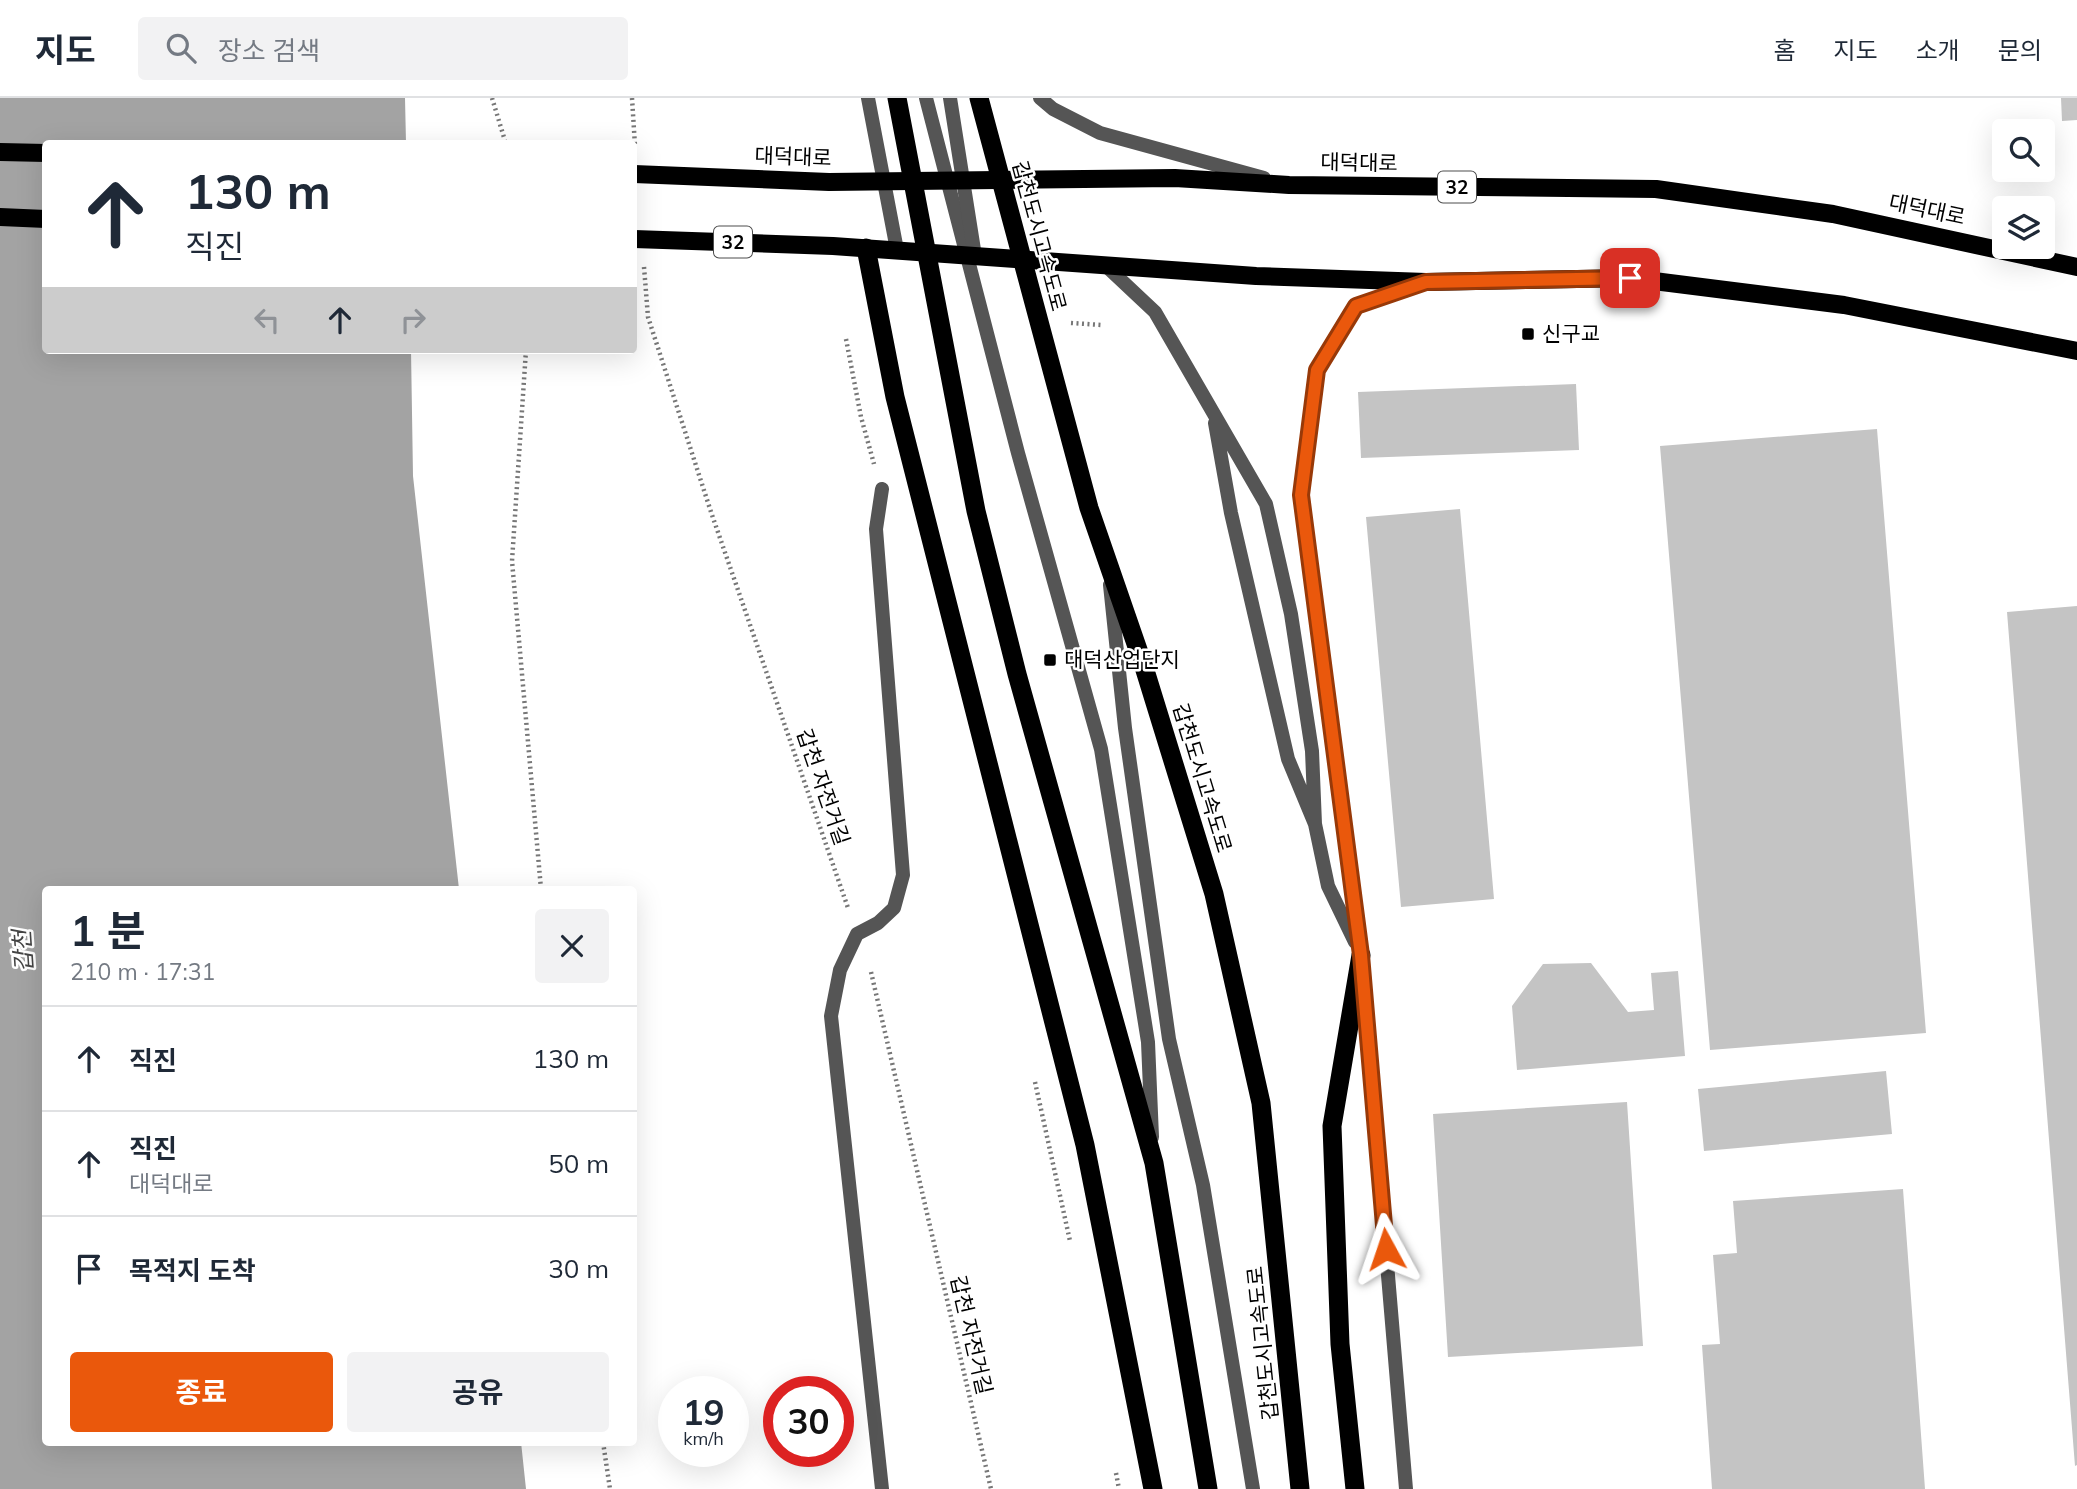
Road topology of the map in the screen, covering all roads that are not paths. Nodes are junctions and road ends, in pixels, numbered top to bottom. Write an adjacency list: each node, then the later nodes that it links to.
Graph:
1 (868, 98): 10 (street)
2 (897, 98): 28 (highway)
3 (926, 98): 28 (street)
4 (950, 98): 11 (street)
5 (979, 98): 25 (highway, 갑천도시고속도로)
6 (1040, 98): 12 (street)
7 (0, 152): 8 (main road)
8 (42, 153)
9 (637, 174): 10 (main road, 대덕대로 / 32)
10 (884, 181): 11 (main road, 대덕대로 / 32); 17 (street)
11 (963, 181): 12 (main road, 대덕대로 / 32); 18 (street)
12 (1289, 185): 20 (main road, 대덕대로 / 32)
13 (0, 217): 14 (main road)
14 (42, 219)
15 (637, 239): 16 (main road, 32)
16 (866, 248): 17 (main road, 32); 30 (highway)
17 (897, 250): 18 (main road, 32)
18 (975, 256): 19 (main road, 32)
19 (1105, 265): 21 (main road, 32); 23 (street)
20 (2077, 267)
21 (1426, 282): 22 (main road, 32); 27 (street)
22 (2077, 351)
23 (1213, 412): 26 (street); 26 (street)
24 (882, 489): 29 (street)
25 (1108, 562): 32 (street); 33 (highway, 갑천도시고속도로)
26 (1315, 824): 27 (street)
27 (1361, 955): 34 (highway); 35 (street)
28 (1154, 1163): 31 (highway)
29 (882, 1489)
30 (1153, 1489)
31 (1208, 1489)
32 (1253, 1489)
33 (1300, 1489)
34 (1355, 1489)
35 (1406, 1489)

